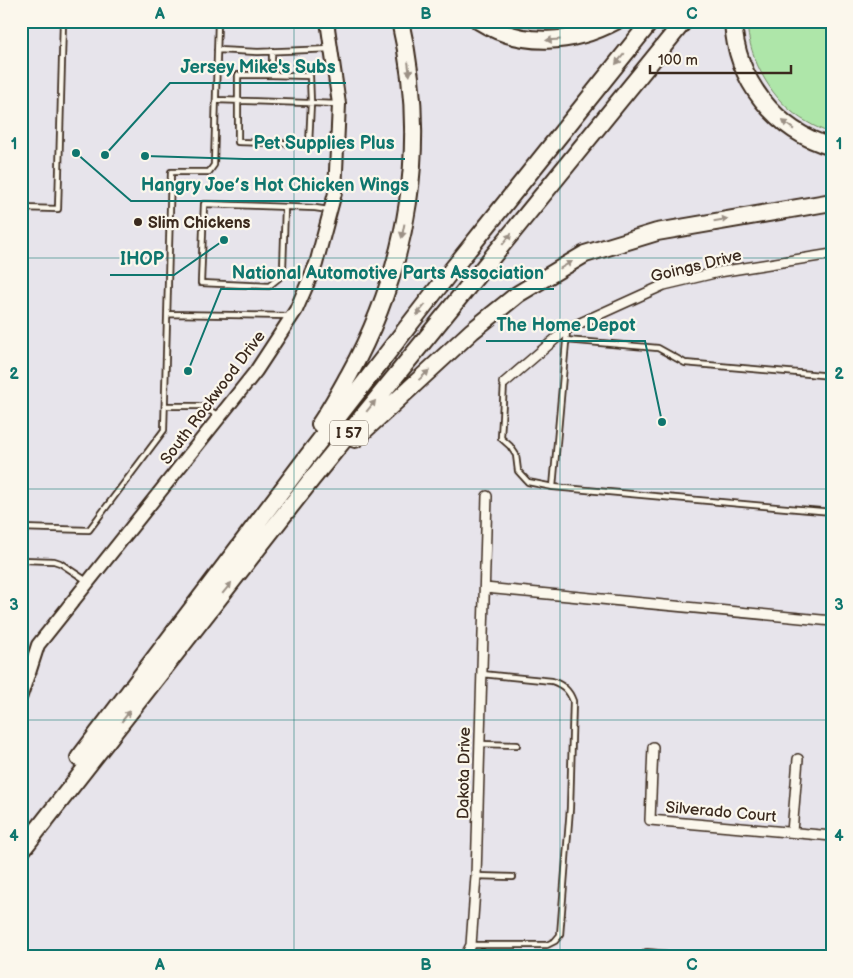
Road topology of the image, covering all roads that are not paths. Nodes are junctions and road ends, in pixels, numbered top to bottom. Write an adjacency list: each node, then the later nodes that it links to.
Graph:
1 (63, 21): 23 (lane)
2 (218, 21): 11 (lane)
3 (327, 21): 10 (main road, South Rockwood Drive)
4 (400, 21): 43 (highway, one-way to 43)
5 (479, 21): 6 (highway, one-way to 5)
6 (616, 21)
7 (651, 21): 43 (highway, I 57, one-way to 43)
8 (684, 21): 34 (highway, I 57, one-way to 8)
9 (733, 21): 20 (highway, one-way to 9)
10 (331, 49): 12 (lane); 17 (main road, South Rockwood Drive)
11 (217, 50): 12 (lane); 14 (lane)
12 (272, 51): 13 (lane)
13 (272, 75): 15 (lane); 16 (lane)
14 (216, 100): 15 (lane); 26 (lane)
15 (238, 100): 16 (lane); 18 (lane)
16 (311, 103): 17 (lane); 18 (lane)
17 (339, 104): 19 (main road, South Rockwood Drive)
18 (308, 144): 19 (lane)
19 (338, 144): 24 (main road, South Rockwood Drive)
20 (832, 147)
21 (832, 202): 34 (highway, one-way to 21)
22 (285, 207): 22 (lane); 24 (lane)
23 (21, 208)
24 (330, 210): 27 (main road, South Rockwood Drive)
25 (832, 254): 28 (street, Goings Drive)
26 (168, 314): 27 (lane); 32 (lane)
27 (292, 316): 33 (main road, South Rockwood Drive)
28 (567, 329): 29 (lane); 31 (street, Goings Drive)
29 (566, 340): 30 (lane); 35 (lane)
30 (832, 376)
31 (504, 383): 35 (lane)
32 (165, 406): 33 (lane); 38 (lane)
33 (220, 416): 40 (main road, South Rockwood Drive)
34 (311, 480): 54 (highway, I 57, one-way to 34)
35 (553, 487): 37 (lane)
36 (487, 496): 41 (street, Dakota Drive)
37 (832, 512)
38 (21, 528)
39 (21, 560): 40 (lane)
40 (89, 582): 44 (main road, South Rockwood Drive)
41 (485, 588): 42 (street); 45 (street, Dakota Drive)
42 (832, 621)
43 (161, 648): 52 (highway, I 57)
44 (29, 673): 46 (street, South Rockwood Drive)
45 (481, 674): 47 (street, Dakota Drive); 57 (lane)
46 (21, 697)
47 (479, 744): 48 (lane); 55 (street, Dakota Drive)
48 (517, 745)
49 (652, 747): 51 (street, Silverado Court)
50 (798, 759): 51 (street)
51 (792, 832): 53 (street, Silverado Court)
52 (21, 833)
53 (832, 836)
54 (21, 851)
55 (476, 876): 56 (lane); 57 (street, Dakota Drive)
56 (513, 877)
57 (471, 945): 59 (street, Dakota Drive)
58 (647, 954): 60 (street)
59 (465, 957)
60 (678, 957)

